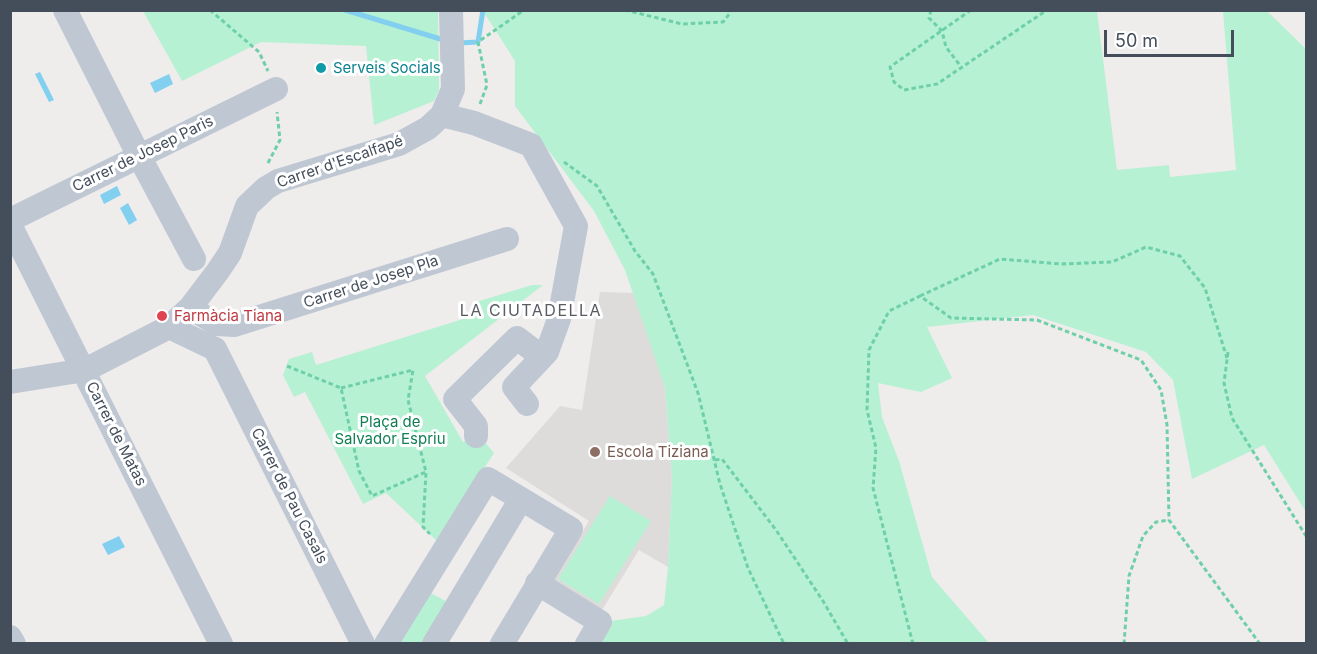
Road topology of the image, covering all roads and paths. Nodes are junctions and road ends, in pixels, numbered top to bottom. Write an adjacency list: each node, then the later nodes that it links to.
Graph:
1 (65, 10): 15 (street)
2 (210, 10): 12 (path)
3 (451, 10): 13 (street)
4 (524, 10): 14 (path)
5 (625, 10): 6 (path)
6 (728, 10)
7 (931, 10): 10 (path)
8 (971, 10): 10 (path)
9 (1047, 10): 11 (path)
10 (942, 31): 11 (path); 11 (path)
11 (962, 68)
12 (276, 89): 15 (street, Carrer de Josep Paris); 17 (path)
13 (442, 114): 14 (street); 17 (street, Carrer d'Escalfapé)
14 (474, 123): 26 (street)
15 (139, 156): 18 (street, Carrer de Josep Paris); 20 (street)
16 (561, 159): 34 (path)
17 (266, 188): 22 (street, Carrer d'Escalfapé)
18 (10, 222): 29 (street, Carrer de Matas)
19 (507, 239): 24 (street, Carrer de Josep Pla)
20 (194, 259)
21 (920, 296): 27 (path); 37 (path); 51 (path)
22 (190, 308): 23 (street, Carrer d'Escalfapé); 24 (street)
23 (169, 327): 24 (street); 29 (street, Carrer d'Escalfapé)
24 (213, 336): 44 (street, Carrer de Pau Casals)
25 (1228, 352): 27 (path)
26 (542, 357): 32 (street); 33 (street)
27 (1227, 358): 38 (path)
28 (287, 366): 31 (path)
29 (85, 370): 30 (street, Carrer d'Escalfapé); 43 (street, Carrer de Matas)
30 (10, 382)
31 (341, 388): 35 (path); 35 (path)
32 (527, 404)
33 (476, 436)
34 (715, 460): 49 (path); 50 (path)
35 (426, 472): 39 (path)
36 (521, 499): 39 (street); 40 (street); 46 (street)
37 (1169, 520): 52 (path); 53 (path)
38 (1306, 536)
39 (445, 548): 45 (street)
40 (537, 583): 47 (street); 48 (street)
41 (10, 637): 42 (street)
42 (14, 644)
43 (221, 644)
44 (363, 644)
45 (386, 644)
46 (434, 644)
47 (502, 644)
48 (587, 644)
49 (784, 644)
50 (848, 644)
51 (913, 644)
52 (1124, 644)
53 (1260, 644)

